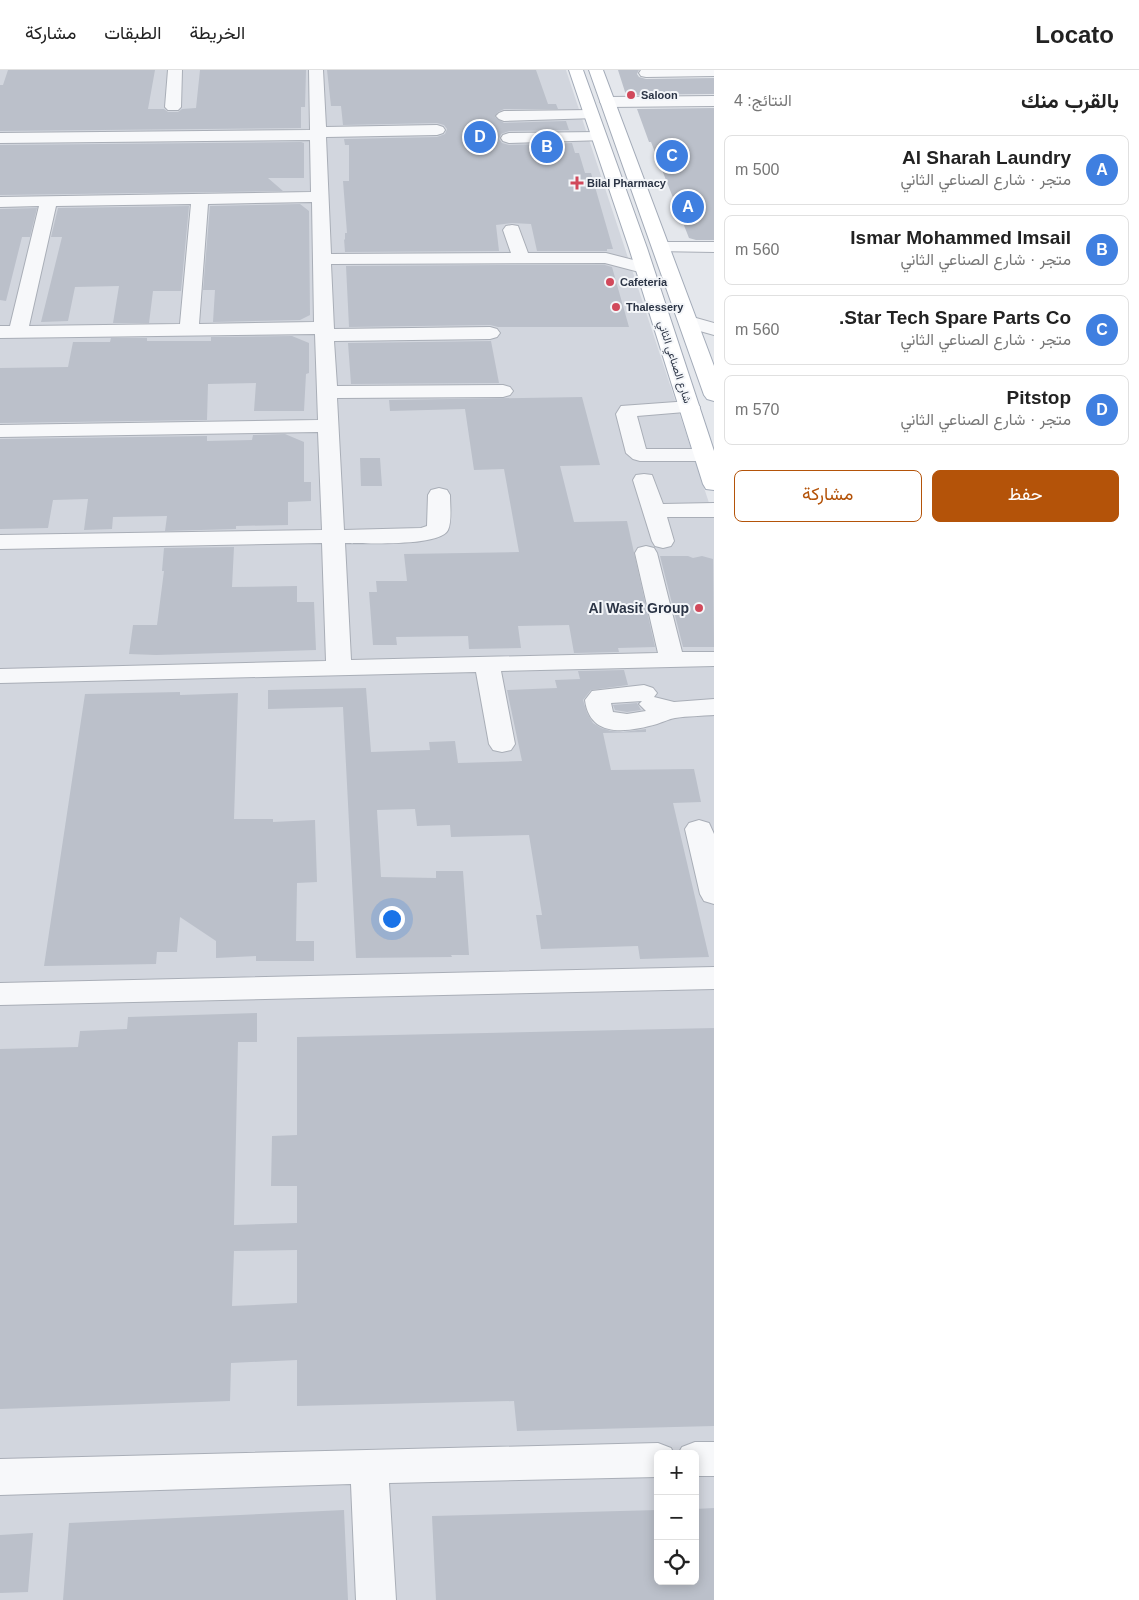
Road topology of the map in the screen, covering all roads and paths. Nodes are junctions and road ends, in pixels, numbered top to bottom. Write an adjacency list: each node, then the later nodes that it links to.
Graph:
1 (175, 70): 10 (lane)
2 (316, 70): 13 (lane)
3 (576, 70): 11 (main road, شارع الصناعي الثاني)
4 (596, 70): 8 (main road, شارع الصناعي الثاني)
5 (645, 71): 6 (lane); 9 (lane)
6 (714, 72)
7 (714, 101): 9 (lane)
8 (608, 102): 9 (lane); 23 (main road, شارع الصناعي الثاني)
9 (658, 102)
10 (173, 106)
11 (591, 115): 12 (lane); 14 (main road, شارع الصناعي الثاني)
12 (504, 116)
13 (319, 134): 15 (lane); 17 (lane); 18 (lane)
14 (598, 137): 16 (lane); 25 (main road, شارع الصناعي الثاني)
15 (0, 138)
16 (509, 138)
17 (441, 148)
18 (321, 197): 19 (lane); 26 (lane)
19 (200, 199): 20 (lane); 32 (lane)
20 (49, 201): 21 (lane); 33 (lane)
21 (0, 202)
22 (512, 230): 27 (lane)
23 (661, 247): 24 (lane); 30 (main road, شارع الصناعي الثاني)
24 (714, 247)
25 (638, 248): 28 (lane); 29 (main road, شارع الصناعي الثاني)
26 (322, 258): 27 (lane); 34 (lane)
27 (521, 258): 28 (lane)
28 (606, 258): 29 (lane)
29 (643, 268): 40 (main road, شارع الصناعي الثاني)
30 (689, 322): 31 (lane); 36 (main road, شارع الصناعي الثاني)
31 (714, 329)
32 (189, 330): 33 (lane); 34 (lane)
33 (9, 332)
34 (324, 332): 35 (lane); 38 (lane)
35 (490, 333)
36 (706, 342): 39 (main road, شارع الصناعي الثاني)
37 (503, 391): 38 (lane)
38 (328, 392): 41 (lane)
39 (714, 395)
40 (690, 407): 43 (main road, شارع الصناعي الثاني); 43 (lane)
41 (329, 426): 42 (lane); 49 (lane)
42 (0, 430)
43 (705, 455): 45 (main road, شارع الصناعي الثاني)
44 (644, 480): 48 (lane)
45 (714, 484)
46 (438, 495): 49 (lane)
47 (714, 510): 48 (lane)
48 (653, 511): 53 (lane)
49 (334, 537): 50 (lane); 55 (lane)
50 (0, 542)
51 (714, 659): 53 (lane)
52 (642, 660): 53 (lane); 54 (lane); 57 (lane)
53 (672, 660)
54 (487, 664): 55 (lane); 60 (lane)
55 (339, 668): 56 (lane)
56 (0, 676)
57 (644, 693): 59 (lane); 59 (lane)
58 (714, 707): 59 (lane)
59 (668, 710)
60 (502, 744)
61 (699, 829): 62 (lane)
62 (714, 894)
63 (714, 978): 64 (lane)
64 (0, 994)
65 (699, 1459): 66 (lane)
66 (714, 1459)
67 (654, 1460): 68 (lane)
68 (369, 1466): 69 (lane); 70 (lane)
69 (0, 1477)
70 (376, 1600)

